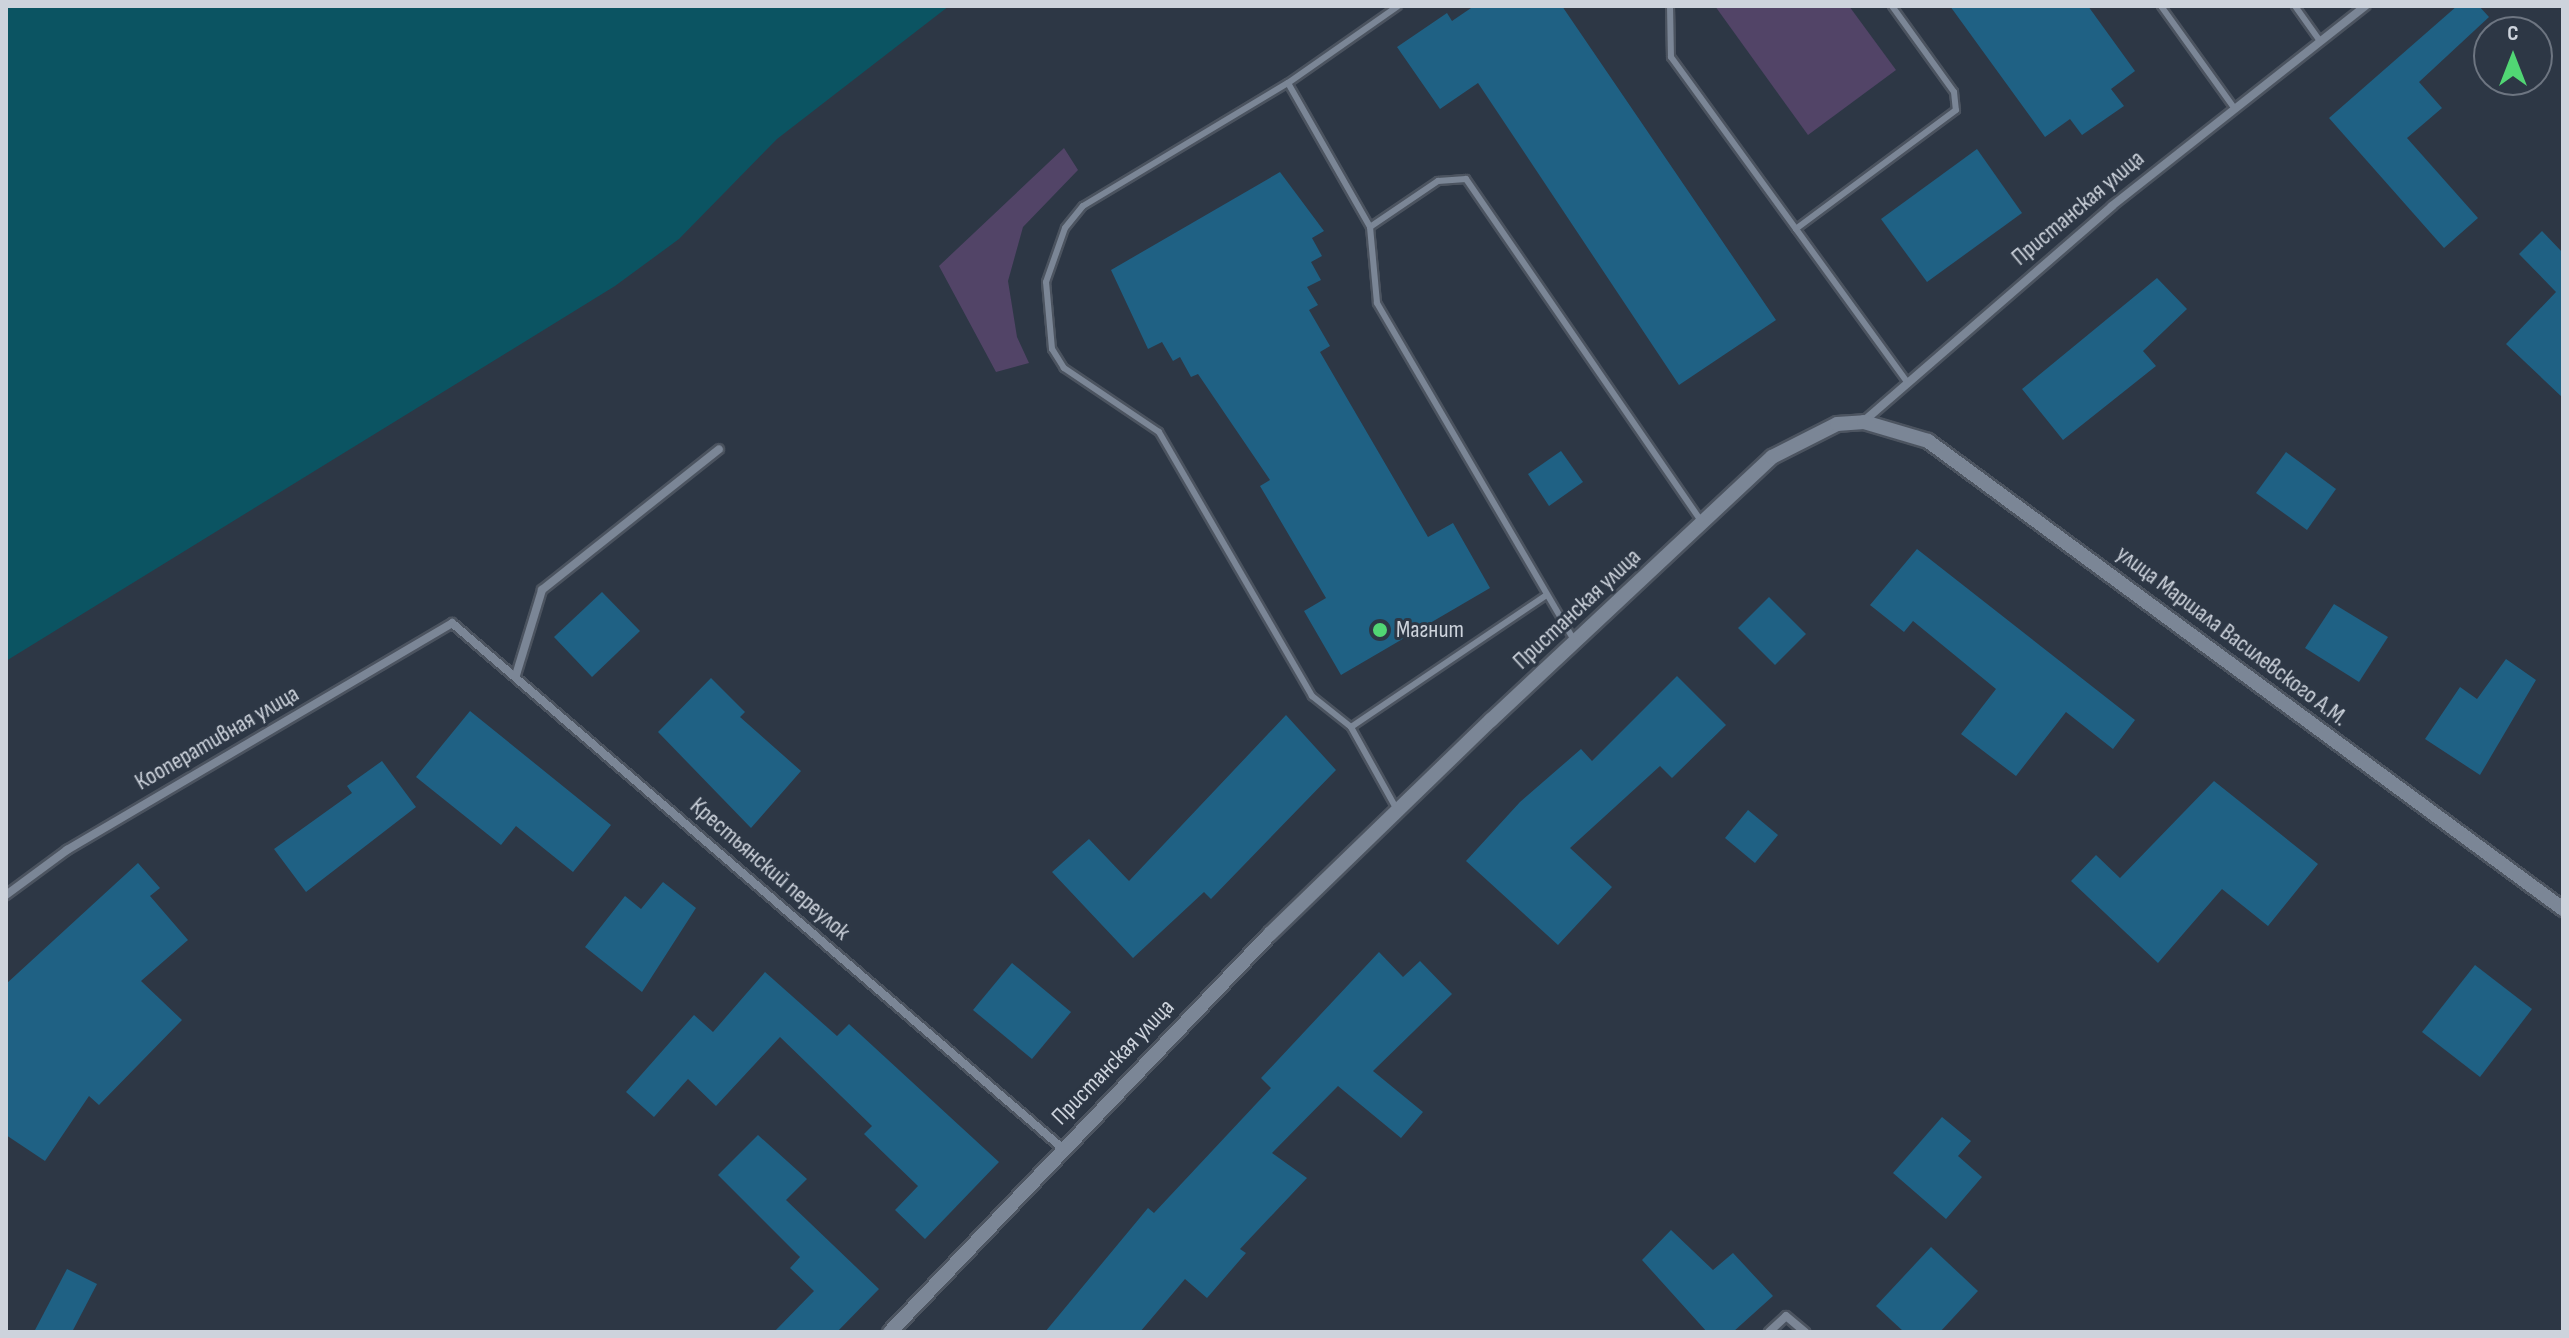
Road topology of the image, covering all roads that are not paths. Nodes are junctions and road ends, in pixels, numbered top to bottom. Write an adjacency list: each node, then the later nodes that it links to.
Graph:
1 (1398, 6): 8 (lane)
2 (1670, 6): 11 (lane)
3 (1892, 6): 11 (lane)
4 (2161, 6): 9 (lane)
5 (2295, 6): 7 (lane)
6 (2361, 7): 7 (street, Пристанская улица)
7 (2320, 41): 9 (street, Пристанская улица)
8 (1288, 83): 10 (lane); 20 (lane)
9 (2235, 109): 12 (street, Пристанская улица)
10 (1370, 227): 15 (lane); 16 (lane)
11 (1796, 229): 12 (lane)
12 (1908, 383): 13 (street, Пристанская улица)
13 (1864, 422): 15 (street, Пристанская улица); 23 (street, улица Маршала Василевского А.М.)
14 (719, 449): 19 (street)
15 (1702, 522): 18 (street, Пристанская улица)
16 (1547, 595): 18 (lane); 20 (lane)
17 (452, 623): 19 (street, Крестьянский переулок); 22 (street, Кооперативная улица)
18 (1575, 642): 21 (street, Пристанская улица)
19 (516, 675): 24 (street, Крестьянский переулок)
20 (1351, 727): 21 (lane)
21 (1398, 811): 24 (street, Пристанская улица)
22 (6, 895)
23 (2563, 909)
24 (1061, 1147): 25 (street, Пристанская улица)
25 (890, 1332)
26 (1769, 1332): 27 (street)
27 (1805, 1332)

